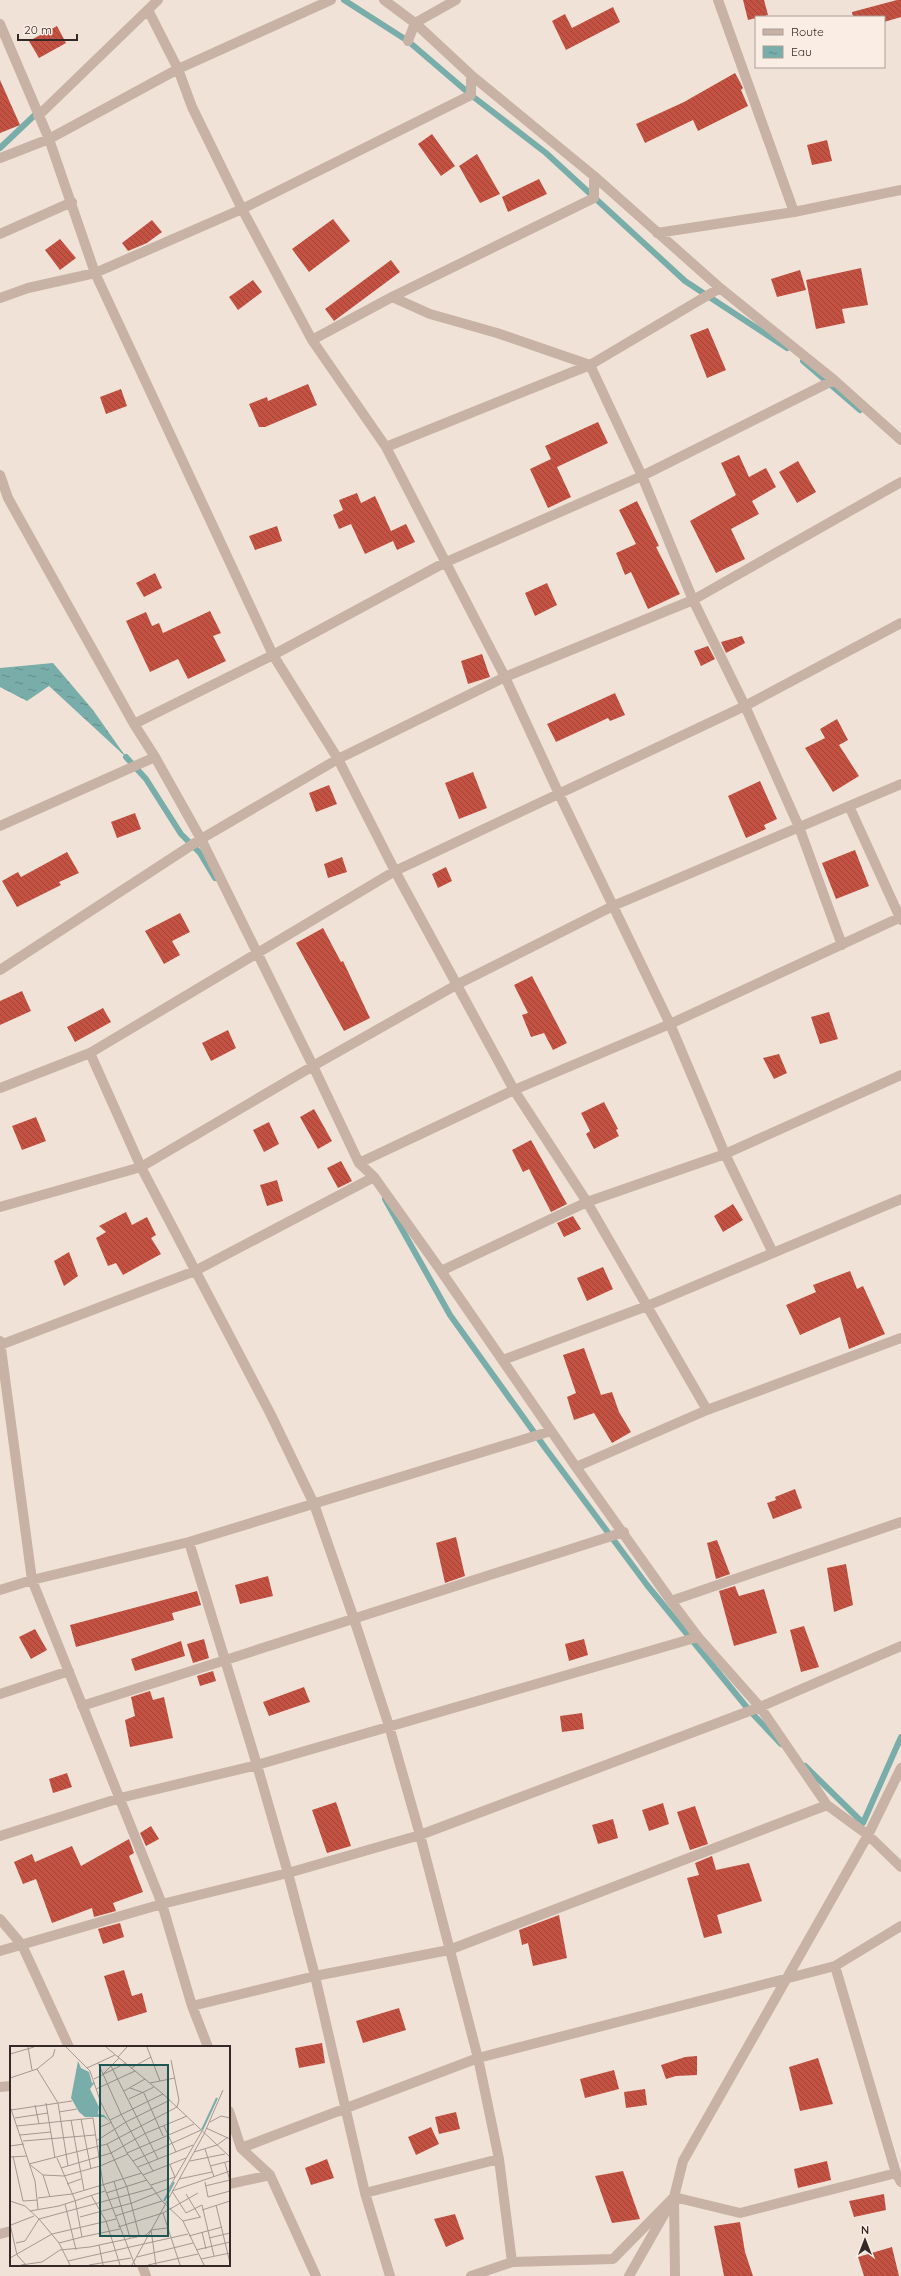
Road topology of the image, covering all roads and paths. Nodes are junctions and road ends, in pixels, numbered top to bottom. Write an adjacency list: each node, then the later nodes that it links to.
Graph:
1 (158, 0): 6 (street)
2 (331, 0): 10 (street)
3 (384, 0): 7 (street)
4 (456, 0): 7 (street)
5 (718, 0): 19 (street)
6 (148, 10): 10 (street); 12 (street)
7 (415, 23): 9 (street); 11 (street)
8 (0, 24): 12 (street)
9 (408, 41)
10 (178, 69): 13 (street); 18 (street)
11 (471, 74): 15 (street); 18 (street)
12 (38, 116): 13 (street)
13 (48, 139): 14 (street); 17 (street)
14 (0, 158)
15 (594, 176): 21 (street); 24 (street)
16 (901, 190): 19 (street)
17 (72, 202): 20 (street); 22 (street)
18 (242, 209): 22 (street); 26 (street)
19 (794, 212): 21 (street)
20 (0, 234)
21 (657, 234): 23 (street)
22 (95, 273): 25 (street); 37 (street)
23 (720, 288): 27 (street); 28 (street)
24 (392, 297): 26 (street); 27 (street)
25 (0, 298)
26 (312, 340): 30 (street)
27 (590, 364): 30 (street); 32 (street)
28 (834, 380): 29 (street); 32 (street)
29 (901, 440)
30 (386, 447): 34 (street)
31 (0, 475): 40 (street)
32 (642, 476): 34 (street); 35 (street)
33 (901, 482): 35 (street)
34 (444, 563): 37 (street); 38 (street)
35 (693, 600): 38 (street); 39 (street)
36 (901, 623): 39 (street)
37 (273, 655): 40 (street); 42 (street)
38 (505, 677): 42 (street); 44 (street)
39 (745, 706): 44 (street); 47 (street)
40 (134, 724): 41 (street)
41 (155, 757): 46 (street); 48 (street)
42 (338, 759): 48 (street); 49 (street)
43 (901, 784): 45 (street)
44 (558, 794): 49 (street); 50 (street)
45 (850, 806): 47 (street); 51 (street)
46 (0, 826)
47 (799, 827): 50 (street); 52 (street)
48 (201, 839): 53 (street); 54 (street)
49 (395, 871): 53 (street); 55 (street)
50 (613, 906): 55 (street); 56 (street)
51 (901, 918): 52 (street)
52 (842, 945): 56 (street)
53 (256, 953): 57 (street); 58 (street)
54 (0, 970)
55 (458, 984): 58 (street); 61 (street)
56 (670, 1024): 61 (street); 62 (street)
57 (90, 1053): 60 (street); 64 (street)
58 (313, 1066): 63 (street); 64 (street)
59 (901, 1075): 62 (street)
60 (0, 1088)
61 (514, 1090): 63 (street); 67 (street)
62 (725, 1154): 67 (street); 69 (street)
63 (359, 1163): 65 (street)
64 (141, 1167): 68 (street); 70 (street)
65 (374, 1177): 70 (street); 71 (street)
66 (901, 1199): 69 (street)
67 (587, 1202): 71 (street); 72 (street)
68 (0, 1207)
69 (773, 1252): 72 (street)
70 (195, 1271): 75 (street); 80 (street)
71 (441, 1271): 76 (street)
72 (647, 1306): 76 (street); 77 (street)
73 (901, 1338): 77 (street)
74 (0, 1341): 75 (street)
75 (0, 1345): 84 (street)
76 (503, 1360): 78 (street)
77 (708, 1410): 79 (street)
78 (551, 1431): 79 (street); 80 (street)
79 (576, 1467): 82 (street)
80 (314, 1504): 83 (street); 87 (street)
81 (901, 1522): 86 (street)
82 (624, 1532): 86 (street); 87 (street)
83 (189, 1542): 84 (street); 90 (street)
84 (32, 1580): 85 (street); 91 (street)
85 (0, 1590)
86 (671, 1601): 88 (street)
87 (354, 1619): 90 (street); 95 (street)
88 (698, 1637): 94 (street); 95 (street)
89 (901, 1646): 94 (street)
90 (225, 1660): 93 (street); 96 (street)
91 (70, 1671): 92 (street); 93 (street)
92 (0, 1694)
93 (82, 1706): 98 (street)
94 (760, 1707): 99 (street); 102 (street)
95 (389, 1726): 96 (street); 102 (street)
96 (258, 1765): 98 (street); 104 (street)
97 (901, 1768): 100 (street)
98 (120, 1798): 101 (street); 105 (street)
99 (827, 1805): 100 (street); 109 (street)
100 (868, 1834): 103 (street); 113 (street)
101 (0, 1836)
102 (420, 1836): 104 (street); 109 (street)
103 (901, 1867)
104 (288, 1874): 105 (street); 112 (street)
105 (162, 1904): 108 (street); 114 (street)
106 (0, 1919): 108 (street)
107 (901, 1926): 111 (street)
108 (22, 1946): 110 (street); 115 (street)
109 (449, 1950): 112 (street); 117 (street)
110 (0, 1951)
111 (834, 1966): 113 (street); 125 (street)
112 (315, 1976): 114 (street); 120 (street)
113 (787, 1979): 117 (street); 128 (street)
114 (192, 2006): 116 (street)
115 (69, 2046)
116 (208, 2046)
117 (478, 2058): 120 (street); 123 (street)
118 (10, 2086): 119 (street)
119 (0, 2087)
120 (345, 2109): 122 (street); 127 (street)
121 (230, 2113): 122 (street)
122 (241, 2148): 124 (street)
123 (499, 2159): 127 (street); 131 (street)
124 (270, 2175): 126 (street); 134 (street)
125 (899, 2177): 128 (street)
126 (230, 2184)
127 (366, 2193): 135 (street)
128 (674, 2197): 131 (street); 137 (street); 138 (street)
129 (10, 2231): 130 (street)
130 (0, 2234)
131 (512, 2262): 136 (street)
132 (142, 2266): 133 (street)
133 (146, 2276)
134 (316, 2276)
135 (390, 2276)
136 (471, 2276)
137 (629, 2276)
138 (675, 2276)

